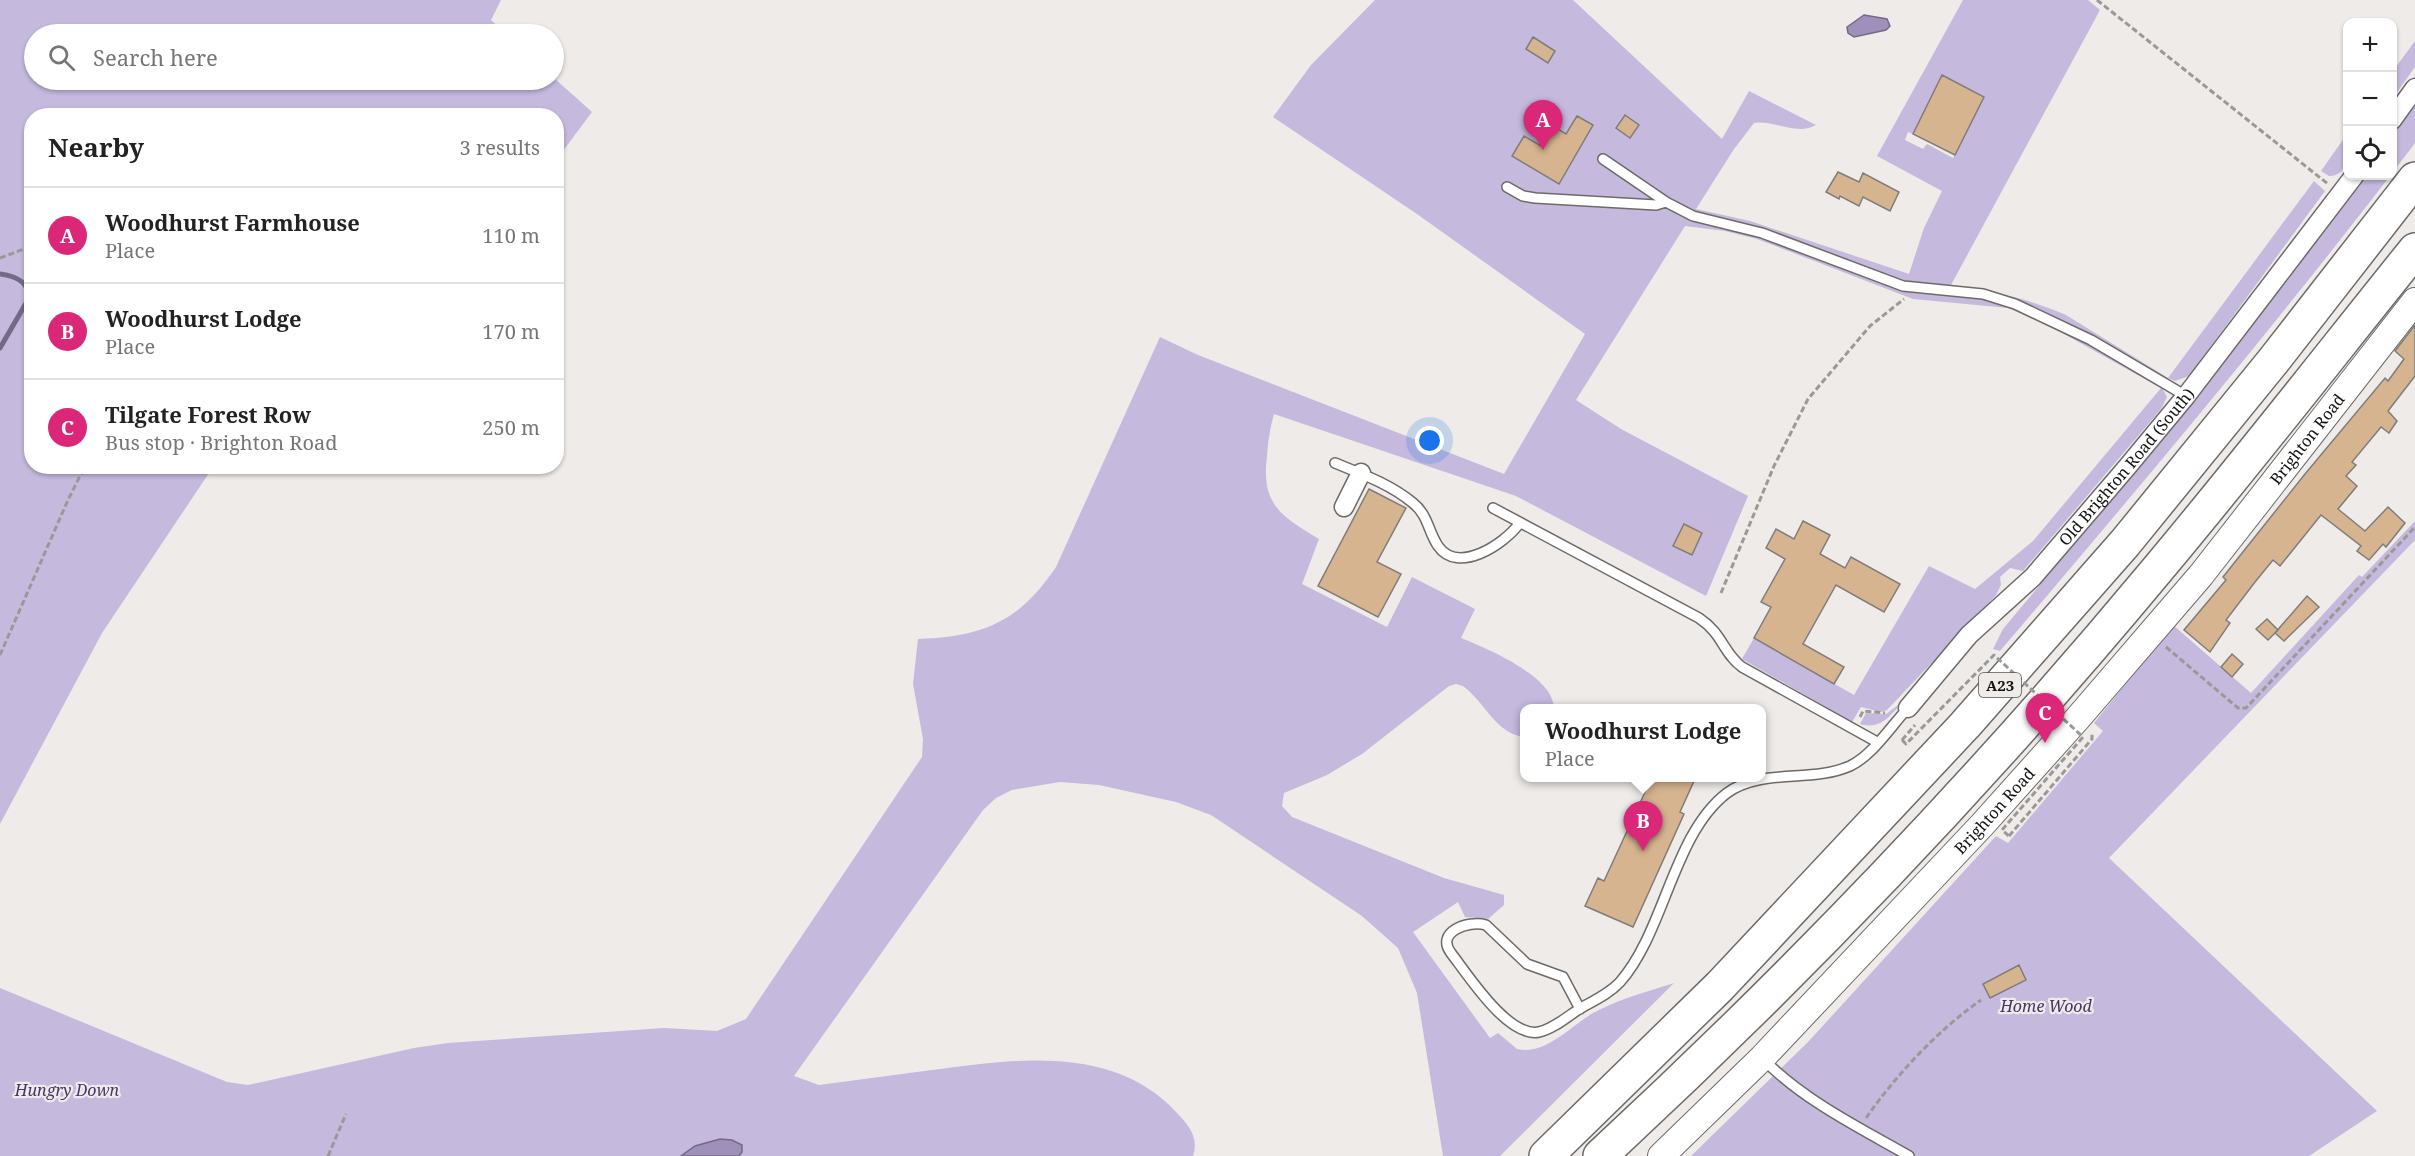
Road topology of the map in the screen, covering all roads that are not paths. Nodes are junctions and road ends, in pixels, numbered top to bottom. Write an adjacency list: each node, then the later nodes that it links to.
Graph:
1 (2415, 88): 2 (street)
2 (2397, 113)
3 (1603, 159): 7 (lane)
4 (2415, 179): 23 (highway, A23)
5 (2351, 180): 10 (street, Old Brighton Road (South))
6 (1507, 187): 7 (lane)
7 (1666, 202): 10 (lane)
8 (2415, 250): 22 (highway, A23)
9 (2415, 301): 21 (street, Brighton Road)
10 (2186, 396): 16 (street, Old Brighton Road (South))
11 (1335, 464): 12 (lane)
12 (1361, 474): 13 (street); 15 (lane)
13 (1344, 507)
14 (1493, 508): 15 (lane)
15 (1520, 524): 17 (lane)
16 (1911, 704): 17 (lane, Old Brighton Road (South))
17 (1877, 742): 18 (lane, Old Brighton Road (South))
18 (1766, 780)
19 (1756, 782): 20 (lane, Old Brighton Road (South))
20 (1580, 1009): 20 (lane, Old Brighton Road (South))
21 (1762, 1058): 24 (street, Brighton Road); 25 (lane)
22 (1605, 1152)
23 (1546, 1156)
24 (1661, 1156)
25 (1909, 1156)

